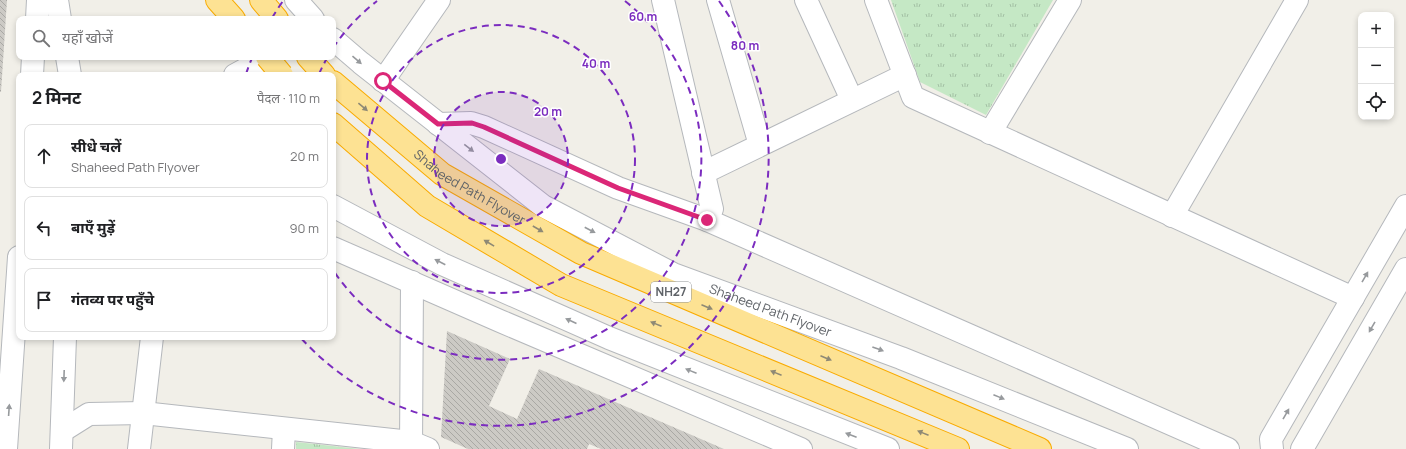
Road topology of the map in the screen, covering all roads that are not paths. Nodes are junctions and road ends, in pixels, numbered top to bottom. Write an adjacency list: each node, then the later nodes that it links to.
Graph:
1 (38, 0): 13 (street)
2 (57, 0): 14 (street)
3 (217, 0): 15 (highway)
4 (261, 0): 16 (highway)
5 (296, 0): 17 (street)
6 (439, 0): 30 (street)
7 (663, 0): 37 (street)
8 (718, 0): 36 (street)
9 (806, 0): 32 (street)
10 (876, 0): 29 (street)
11 (1070, 0): 35 (street)
12 (1298, 0): 40 (street)
13 (36, 16)
14 (60, 16)
15 (231, 16)
16 (274, 16)
17 (310, 16)
18 (336, 41): 30 (street, Shaheed Path Flyover, one-way to 30)
19 (33, 60): 24 (street)
20 (68, 60): 25 (street)
21 (262, 60): 26 (street)
22 (270, 60): 27 (highway, bridge)
23 (311, 60): 28 (highway)
24 (32, 72)
25 (70, 72)
26 (240, 72)
27 (280, 72)
28 (321, 72)
29 (905, 75): 32 (street); 35 (street)
30 (383, 81): 33 (street, Shaheed Path Flyover)
31 (336, 85): 59 (highway, Shaheed Path Flyover / NH27, one-way to 59)
32 (852, 100): 36 (street)
33 (438, 124): 41 (street); 60 (street, Shaheed Path Flyover, one-way to 60)
34 (336, 127): 58 (highway, NH27, one-way to 34)
35 (990, 133): 40 (street)
36 (760, 145): 37 (street)
37 (703, 173): 41 (street)
38 (1406, 206): 46 (street, one-way to 38)
39 (336, 208): 57 (street, one-way to 39)
40 (1172, 216): 46 (street)
41 (707, 220): 61 (street)
42 (336, 249): 44 (street)
43 (1406, 268): 63 (street, one-way to 63)
44 (412, 282): 53 (street); 56 (street)
45 (16, 284): 49 (street)
46 (1353, 298): 62 (street, one-way to 46)
47 (65, 340): 52 (street, one-way to 52)
48 (152, 340): 50 (street)
49 (6, 374): 54 (street, one-way to 49)
50 (143, 413): 51 (street); 52 (street); 55 (street)
51 (283, 439): 53 (street)
52 (61, 440)
53 (417, 447)
54 (6, 449)
55 (139, 449)
56 (801, 449)
57 (888, 449)
58 (958, 449)
59 (1040, 449)
60 (1127, 449)
61 (1228, 449)
62 (1272, 449)
63 (1302, 449)

